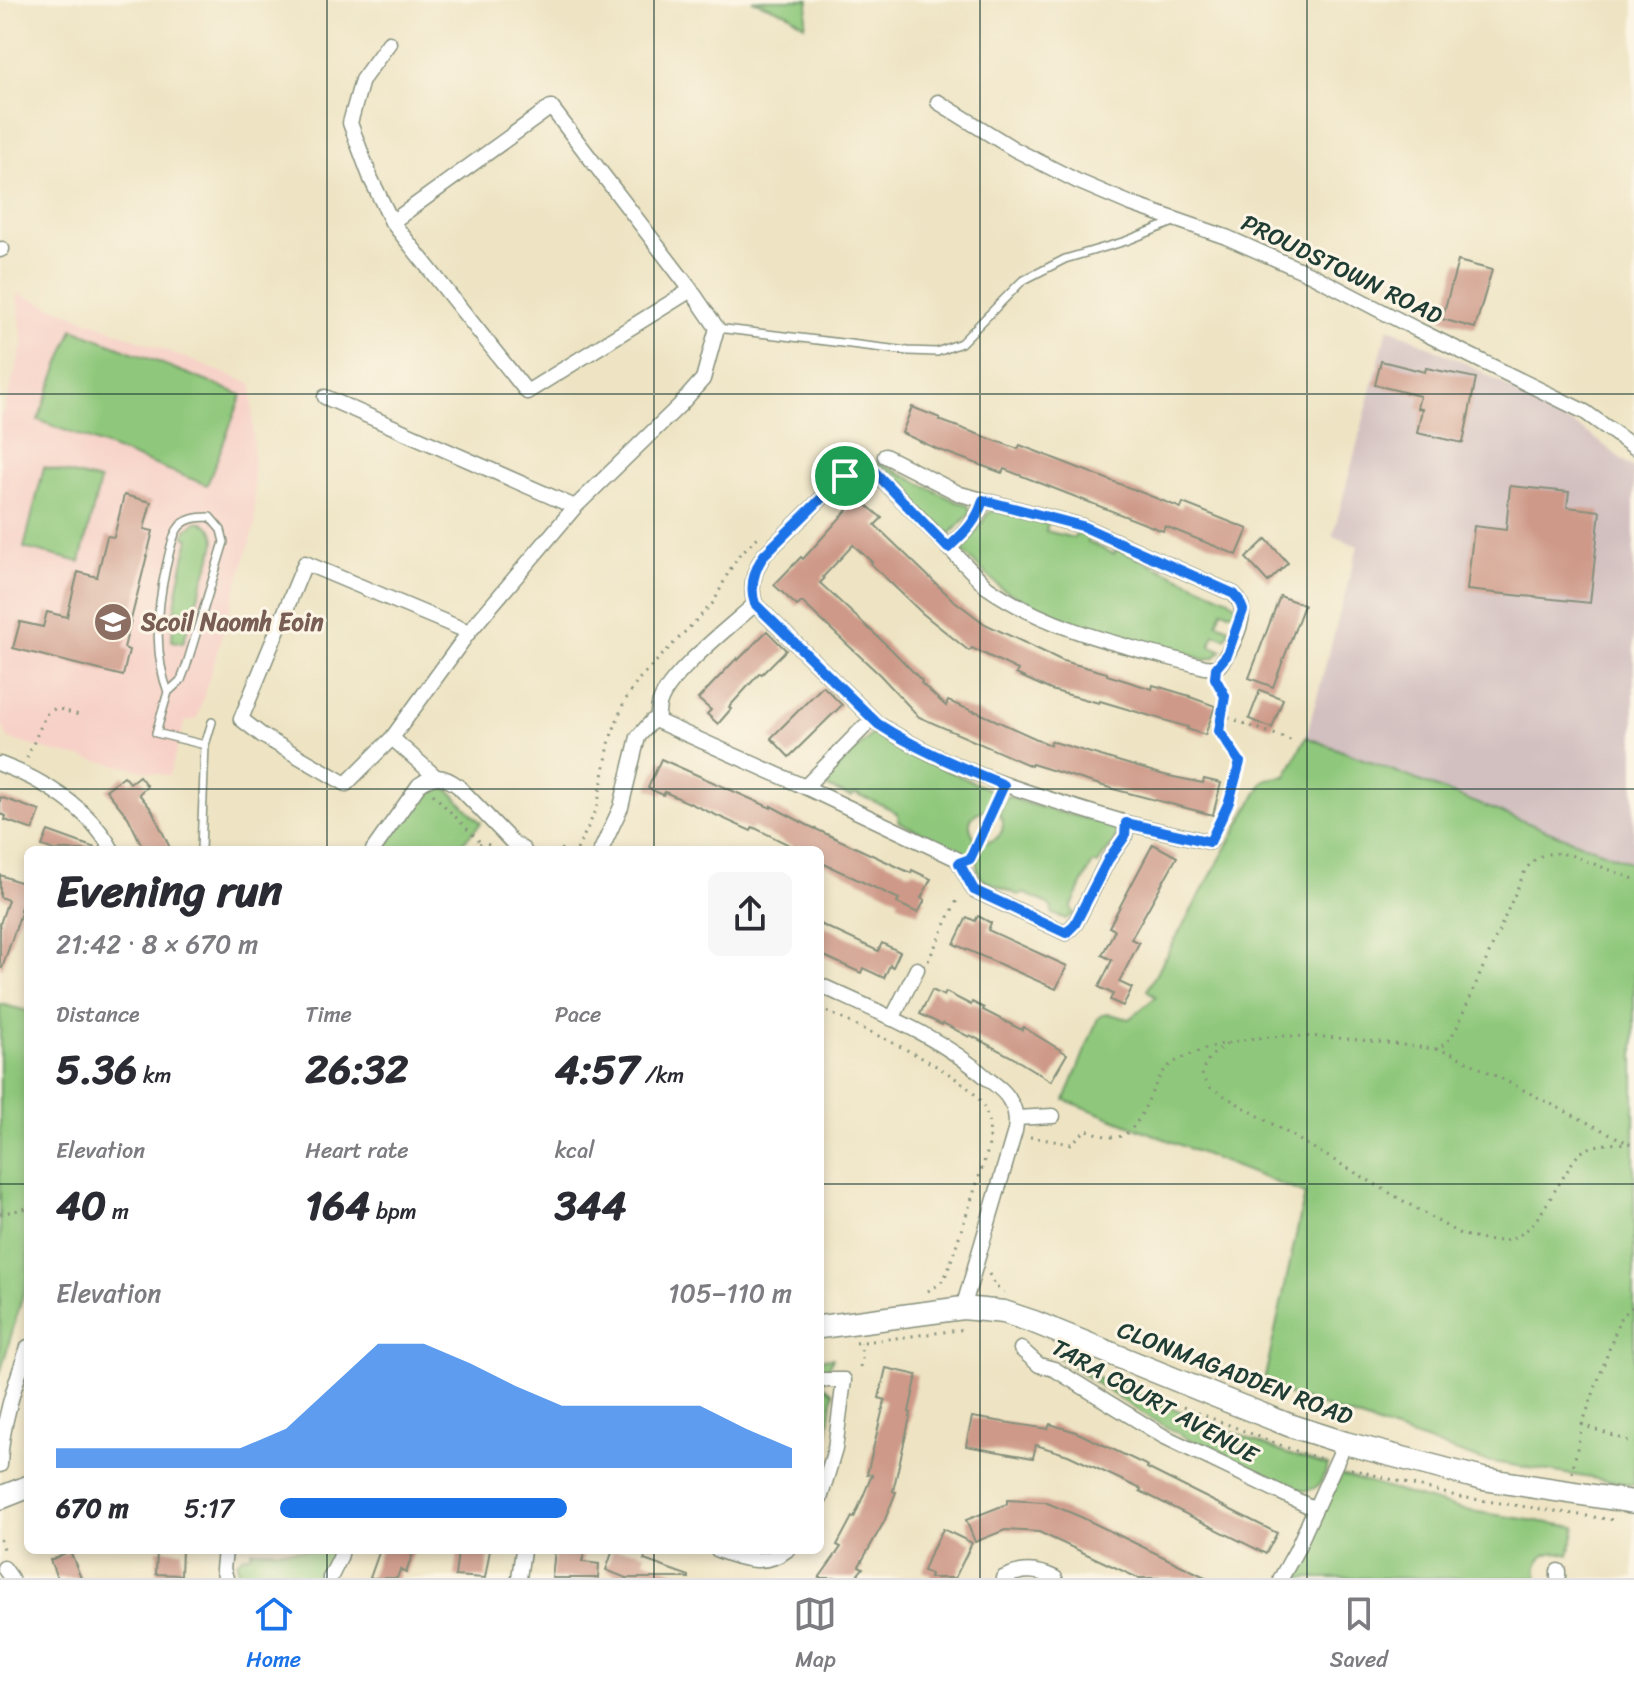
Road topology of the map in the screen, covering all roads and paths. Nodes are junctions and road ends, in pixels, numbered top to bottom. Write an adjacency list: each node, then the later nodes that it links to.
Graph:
1 (389, 43): 4 (street)
2 (938, 102): 3 (street, PROUDSTOWN ROAD)
3 (1178, 220): 6 (lane); 8 (street, PROUDSTOWN ROAD)
4 (392, 222): 5 (street); 5 (street)
5 (691, 290): 6 (street)
6 (717, 328): 11 (street)
7 (325, 397): 11 (street)
8 (1634, 447)
9 (885, 456): 10 (street)
10 (983, 500): 12 (street); 15 (street)
11 (575, 507): 14 (street)
12 (948, 548): 13 (street); 15 (street)
13 (755, 604): 19 (street); 28 (street)
14 (469, 632): 22 (street); 22 (street)
15 (1216, 668): 18 (path)
16 (168, 692): 16 (lane); 24 (lane)
17 (79, 715): 26 (path)
18 (1221, 715): 23 (path); 31 (path)
19 (657, 721): 29 (street); 39 (street)
20 (212, 722): 24 (lane)
21 (864, 727): 29 (street)
22 (392, 738): 27 (street)
23 (1293, 741)
24 (205, 745): 34 (lane)
25 (0, 764): 26 (street)
26 (22, 772): 33 (street)
27 (429, 780): 32 (path); 35 (street); 38 (street)
28 (1004, 785): 30 (street); 40 (path)
29 (805, 787): 40 (street)
30 (1126, 823): 31 (street); 41 (street)
31 (1210, 842)
32 (481, 843): 36 (path); 37 (path)
33 (109, 846)
34 (201, 846)
35 (376, 846)
36 (478, 846)
37 (490, 846)
38 (518, 846)
39 (603, 846)
40 (959, 863): 41 (street)
41 (968, 878): 43 (path)
42 (1634, 879): 48 (path)
43 (917, 969): 46 (street)
44 (824, 987): 46 (street)
45 (824, 1010): 57 (path)
46 (892, 1019): 50 (street)
47 (1231, 1042): 48 (path); 51 (path); 52 (path)
48 (1436, 1049): 52 (path)
49 (1053, 1116): 50 (street)
50 (1016, 1118): 60 (street)
51 (1029, 1137)
52 (1628, 1143): 53 (path)
53 (1634, 1143)
54 (24, 1209): 55 (path)
55 (0, 1214)
56 (993, 1262): 58 (path)
57 (947, 1273)
58 (1009, 1293)
59 (1634, 1305): 67 (path)
60 (963, 1308): 61 (street, CLONMAGADDEN ROAD); 68 (street, CLONMAGADDEN ROAD)
61 (824, 1326)
62 (861, 1343): 65 (path)
63 (1021, 1349): 75 (street, TARA COURT AVENUE)
64 (24, 1358): 70 (street)
65 (860, 1367)
66 (824, 1380): 71 (street)
67 (1582, 1425): 69 (path); 72 (path)
68 (1345, 1443): 72 (street, CLONMAGADDEN ROAD); 75 (street)
69 (1634, 1443)
70 (0, 1465): 73 (street)
71 (824, 1486)
72 (1568, 1492): 74 (street, CLONMAGADDEN ROAD)
73 (12, 1493)
74 (1634, 1502)
75 (1315, 1509): 86 (street)
76 (225, 1554): 81 (street)
77 (340, 1554): 82 (street)
78 (522, 1554): 83 (street)
79 (728, 1554): 80 (street)
80 (782, 1554)
81 (226, 1578)
82 (330, 1578)
83 (519, 1578)
84 (1003, 1578): 85 (street)
85 (1055, 1578)
86 (1281, 1578)

